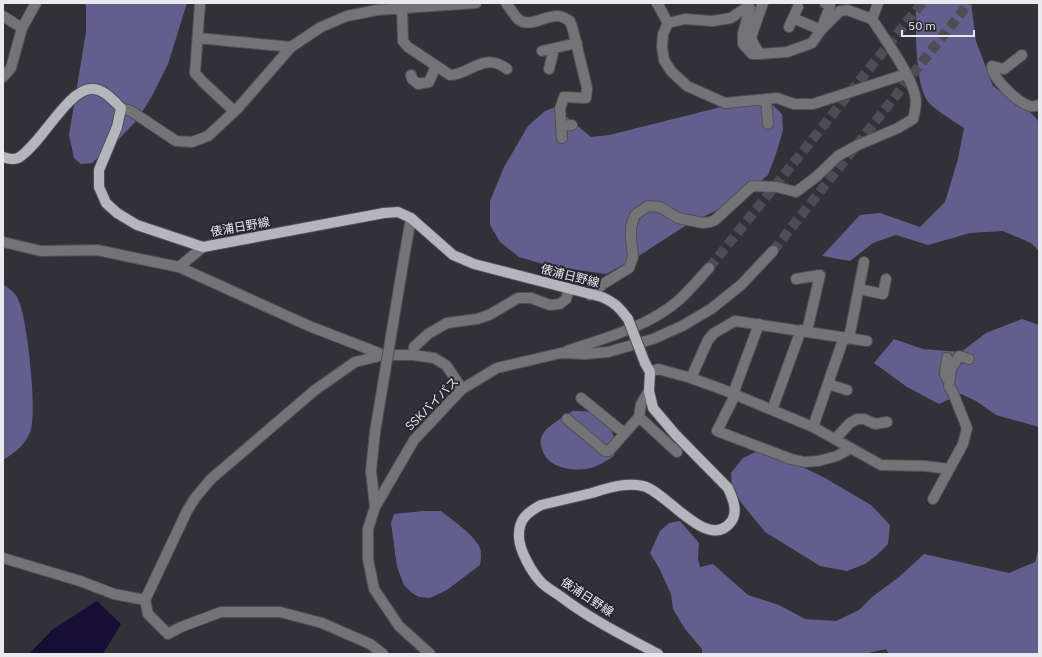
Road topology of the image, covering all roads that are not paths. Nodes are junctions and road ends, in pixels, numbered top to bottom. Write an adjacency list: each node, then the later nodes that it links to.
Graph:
1 (36, 3): 14 (street)
2 (200, 3): 16 (street)
3 (471, 3): 9 (street)
4 (506, 3): 17 (street)
5 (658, 3): 13 (street)
6 (763, 3): 21 (street)
7 (825, 3): 15 (street)
8 (878, 3): 12 (street)
9 (402, 8): 18 (street); 23 (street)
10 (798, 8): 15 (street)
11 (3, 16): 14 (street)
12 (872, 19): 15 (street); 26 (street)
13 (668, 23): 21 (street); 29 (street)
14 (22, 28): 28 (street)
15 (821, 30): 21 (street)
16 (198, 38): 18 (street); 32 (street)
17 (576, 43): 19 (street); 35 (street)
18 (292, 47): 32 (street)
19 (554, 48): 20 (street); 25 (street)
20 (542, 51)
21 (760, 54)
22 (1022, 55): 30 (street)
23 (436, 66): 24 (street); 27 (street)
24 (507, 69)
25 (549, 69)
26 (906, 74): 29 (street); 49 (street)
27 (411, 75)
28 (3, 77)
29 (766, 99): 33 (street)
30 (1039, 105)
31 (121, 108): 32 (street); 37 (main road); 40 (main road, 俵浦日野線)
32 (234, 111)
33 (768, 124)
34 (572, 125): 35 (street)
35 (561, 126): 36 (street)
36 (562, 138)
37 (3, 157)
38 (411, 218): 40 (main road, 俵浦日野線); 48 (main road, 俵浦日野線); 79 (street, bridge)
39 (3, 242): 43 (street)
40 (203, 247): 43 (street)
41 (773, 251): 54 (street, SSKバイパス)
42 (864, 262): 47 (street)
43 (179, 267): 55 (street)
44 (709, 268): 54 (street)
45 (796, 279): 51 (street)
46 (886, 279): 47 (street)
47 (859, 289): 52 (street)
48 (569, 290): 49 (main road, 俵浦日野線); 56 (street)
49 (590, 294): 59 (main road, 俵浦日野線, bridge)
50 (759, 324): 51 (street); 60 (street); 66 (street)
51 (804, 331): 52 (street); 68 (street)
52 (846, 337): 53 (street); 61 (street)
53 (867, 341)
54 (561, 353): 63 (street, SSKバイパス)
55 (384, 355): 56 (street); 81 (street)
56 (413, 355): 63 (street)
57 (947, 358): 62 (street)
58 (969, 360): 62 (street)
59 (647, 368): 60 (street); 65 (main road, 俵浦日野線)
60 (691, 378): 66 (street)
61 (828, 384): 64 (street); 72 (street)
62 (949, 386): 77 (street)
63 (462, 389): 79 (street, SSKバイパス)
64 (847, 390)
65 (649, 391): 69 (street); 84 (main road, 俵浦日野線)
66 (734, 394): 68 (street); 75 (street)
67 (581, 398): 73 (street)
68 (772, 410): 72 (street)
69 (639, 417): 73 (street); 76 (street)
70 (567, 419): 73 (street)
71 (887, 422): 74 (street)
72 (813, 427): 74 (street)
73 (624, 433)
74 (835, 439): 75 (street)
75 (851, 448): 77 (street)
76 (677, 452)
77 (949, 469): 78 (street)
78 (933, 499)
79 (375, 507): 83 (street, SSKバイパス)
80 (3, 558): 81 (street)
81 (145, 600): 82 (street)
82 (383, 654)
83 (430, 654)
84 (658, 654)

